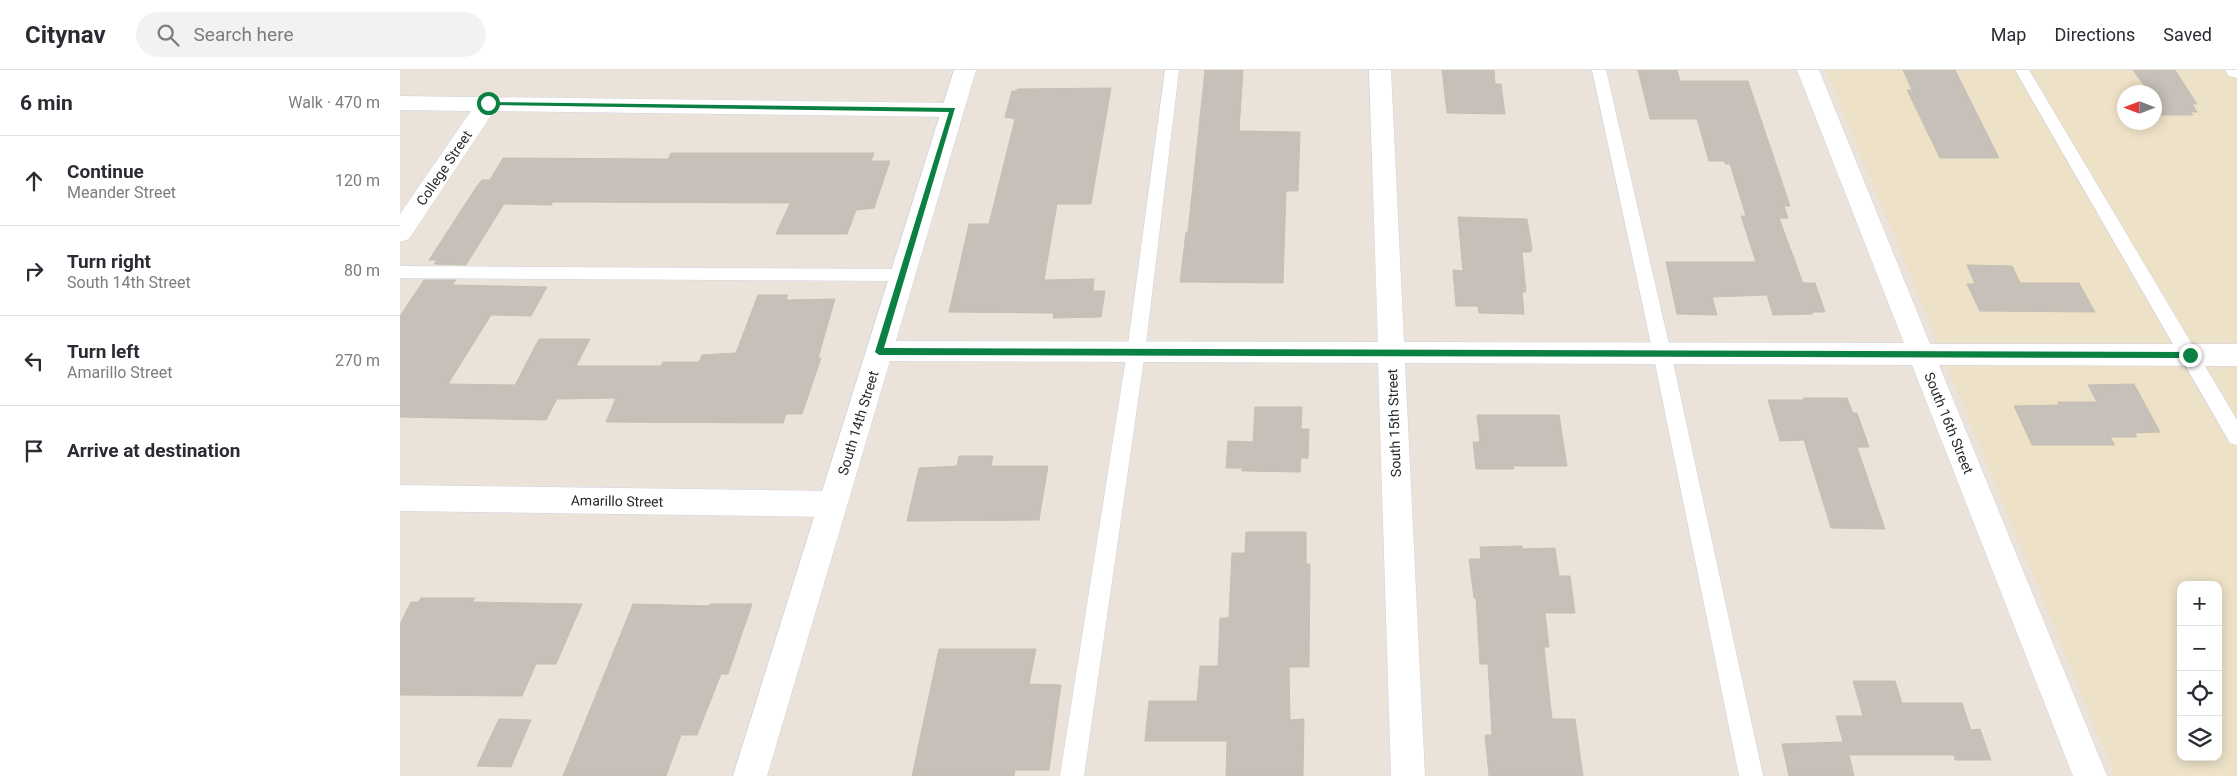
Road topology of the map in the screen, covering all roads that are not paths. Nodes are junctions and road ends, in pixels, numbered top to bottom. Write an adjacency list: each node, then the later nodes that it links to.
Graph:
1 (965, 70): 9 (street, South 14th Street)
2 (1172, 70): 14 (lane)
3 (1380, 70): 15 (street, South 15th Street)
4 (1600, 70): 16 (lane)
5 (1808, 70): 17 (street, South 16th Street)
6 (2022, 70): 18 (lane)
7 (400, 103): 8 (street)
8 (488, 103): 9 (street); 10 (street, College Street)
9 (953, 110): 12 (street, South 14th Street)
10 (400, 233)
11 (400, 272): 12 (lane)
12 (903, 275): 13 (street, South 14th Street)
13 (879, 352): 14 (street); 22 (street, South 14th Street)
14 (1136, 352): 15 (street); 24 (lane)
15 (1391, 352): 16 (street); 25 (street, South 15th Street)
16 (1662, 353): 17 (street); 26 (lane)
17 (1921, 354): 18 (street); 27 (street, South 16th Street)
18 (2190, 355): 19 (street); 20 (lane)
19 (2237, 355)
20 (2237, 437)
21 (400, 498): 22 (street, Amarillo Street)
22 (833, 504): 23 (street, South 14th Street)
23 (750, 776)
24 (1072, 776)
25 (1408, 776)
26 (1751, 776)
27 (2090, 776)

